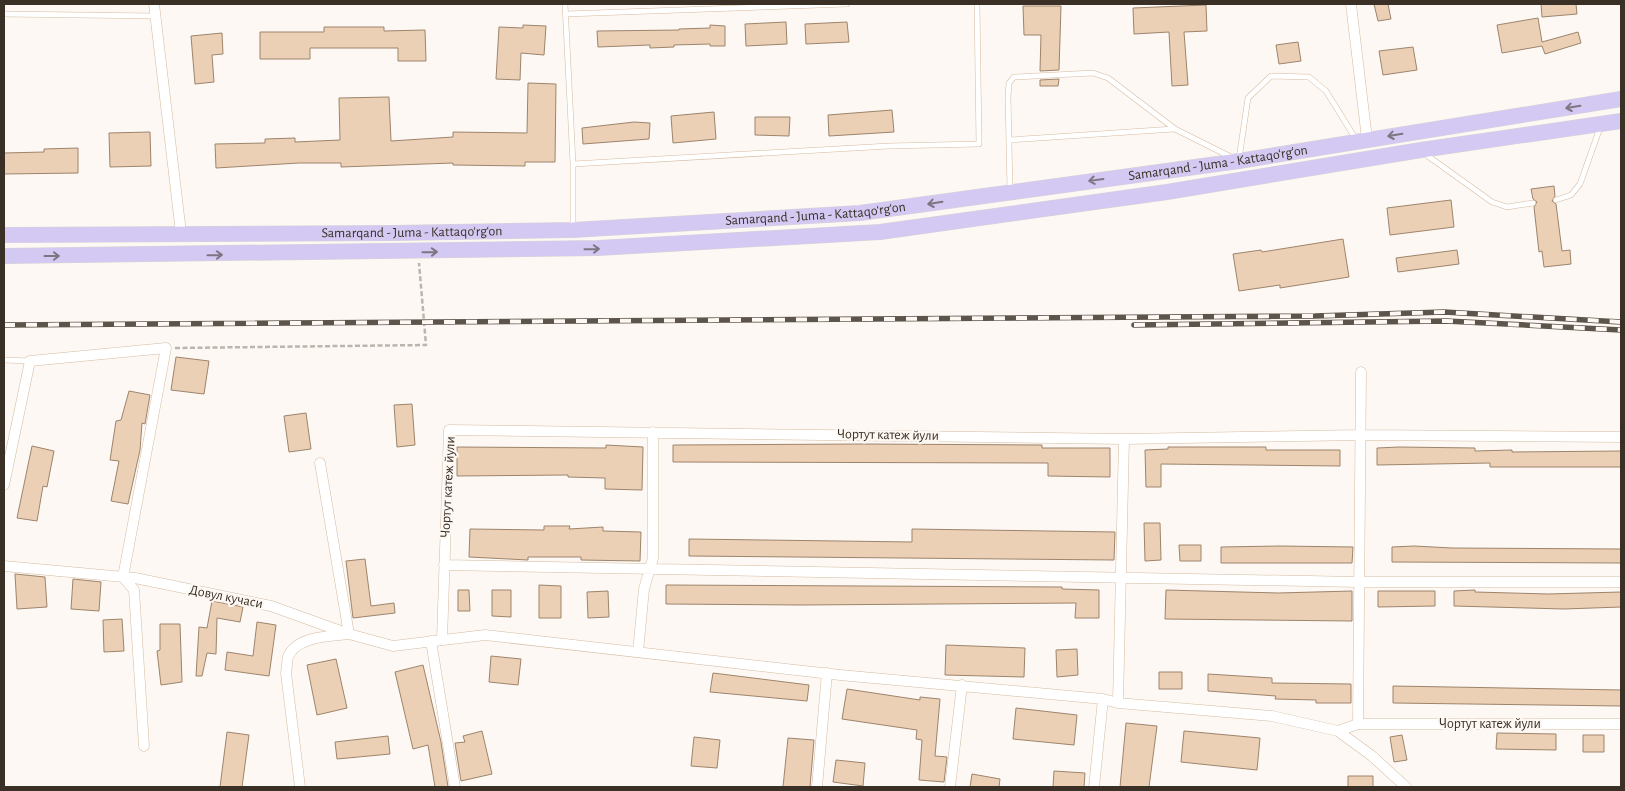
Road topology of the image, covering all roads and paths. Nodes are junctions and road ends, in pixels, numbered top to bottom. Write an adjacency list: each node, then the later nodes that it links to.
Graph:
1 (154, 4): 8 (street)
2 (565, 4): 7 (lane)
3 (847, 4): 7 (lane)
4 (977, 4): 18 (lane)
5 (1351, 4): 15 (street)
6 (4, 14): 8 (lane)
7 (566, 14): 18 (lane)
8 (156, 16): 23 (street)
9 (1621, 99): 13 (main road, Samarqand - Juma - Kattaqo‘rg‘on, one-way to 13)
10 (1621, 121): 11 (main road, Samarqand - Juma - Kattaqo‘rg‘on)
11 (1601, 124): 16 (main road, Samarqand - Juma - Kattaqo‘rg‘on); 20 (lane)
12 (1175, 129): 14 (lane); 14 (lane); 17 (lane)
13 (1417, 132): 15 (main road, Samarqand - Juma - Kattaqo‘rg‘on, one-way to 15); 16 (main road)
14 (1010, 140): 19 (lane)
15 (1362, 140): 17 (main road, Samarqand - Juma - Kattaqo‘rg‘on); 17 (lane)
16 (1421, 150): 21 (lane); 27 (main road, Samarqand - Juma - Kattaqo‘rg‘on, one-way to 16)
17 (1239, 160): 19 (main road, Samarqand - Juma - Kattaqo‘rg‘on, one-way to 19)
18 (573, 164): 22 (lane)
19 (1010, 192): 22 (main road, Samarqand - Juma - Kattaqo‘rg‘on, one-way to 22)
20 (1556, 200)
21 (1533, 203)
22 (573, 230): 24 (main road, Samarqand - Juma - Kattaqo‘rg‘on)
23 (181, 233): 24 (main road, Samarqand - Juma - Kattaqo‘rg‘on); 25 (main road, Samarqand - Juma - Kattaqo‘rg‘on)
24 (394, 234): 26 (main road)
25 (4, 235)
26 (394, 252): 27 (main road, Samarqand - Juma - Kattaqo‘rg‘on); 28 (main road, Samarqand - Juma - Kattaqo‘rg‘on, one-way to 26)
27 (419, 252): 29 (path)
28 (4, 256)
29 (166, 348): 31 (street); 42 (street)
30 (4, 360): 31 (lane)
31 (30, 361): 38 (street)
32 (1361, 372): 34 (street)
33 (653, 432): 36 (street, Чортут катеж йули); 39 (street, Чортут катеж йули); 41 (street)
34 (1361, 435): 35 (street, Чортут катеж йули); 36 (street, Чортут катеж йули); 44 (street)
35 (1621, 437)
36 (1124, 439): 43 (street)
37 (320, 463): 46 (street)
38 (4, 485)
39 (444, 565): 41 (street); 47 (street, Чортут катеж йули)
40 (4, 566): 42 (street, Довул кучаси)
41 (650, 569): 43 (street); 48 (street)
42 (123, 577): 46 (street, Довул кучаси); 56 (street)
43 (1121, 578): 44 (street); 52 (street)
44 (1360, 582): 45 (street); 53 (street)
45 (1621, 582)
46 (349, 634): 47 (street, Довул кучаси); 57 (street)
47 (437, 640): 48 (street); 58 (street, Чортут катеж йули)
48 (638, 652): 49 (street)
49 (827, 673): 50 (street); 59 (street)
50 (962, 685): 51 (street); 60 (street)
51 (1103, 699): 52 (street); 61 (street)
52 (1118, 703): 55 (street)
53 (1358, 724): 54 (street, Чортут катеж йули); 55 (street, Чортут катеж йули)
54 (1621, 724)
55 (1338, 731): 62 (street)
56 (144, 746)
57 (300, 787)
58 (455, 787)
59 (817, 787)
60 (950, 787)
61 (1094, 787)
62 (1406, 787)

